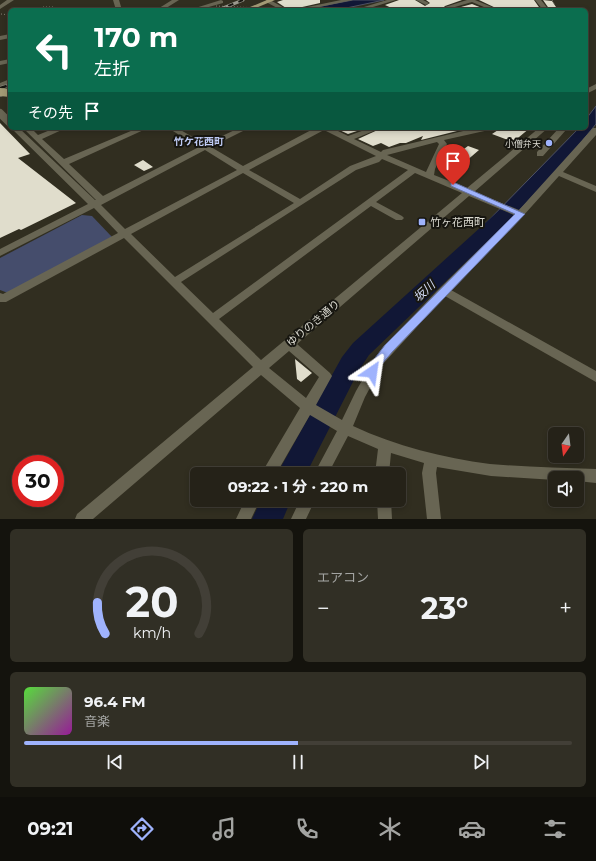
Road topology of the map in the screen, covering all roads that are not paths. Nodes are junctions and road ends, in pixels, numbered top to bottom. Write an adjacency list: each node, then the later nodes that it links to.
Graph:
1 (10, 0): 12 (street)
2 (176, 0): 16 (street)
3 (350, 0): 20 (street)
4 (393, 0): 11 (street)
5 (419, 0): 9 (street)
6 (470, 0): 14 (street); 15 (street)
7 (538, 0): 23 (street)
8 (270, 1): 18 (main road); 19 (street)
9 (426, 3)
10 (218, 4): 17 (street)
11 (378, 4): 13 (street); 21 (street)
12 (0, 7)
13 (384, 7)
14 (448, 7)
15 (489, 7): 22 (street)
16 (162, 8)
17 (201, 8)
18 (251, 8)
19 (282, 8)
20 (307, 8)
21 (364, 8)
22 (486, 8)
23 (544, 8)
24 (0, 113): 25 (street, bridge)
25 (8, 121)
26 (17, 130): 53 (street)
27 (29, 130): 39 (street)
28 (57, 130): 39 (street)
29 (139, 130): 45 (street)
30 (175, 130): 42 (street)
31 (241, 130): 42 (street)
32 (324, 130): 47 (street)
33 (331, 130): 40 (street)
34 (371, 130): 40 (street)
35 (477, 130): 41 (street)
36 (542, 130): 51 (street, ゆりのき通り)
37 (562, 130): 43 (street)
38 (596, 130): 48 (street)
39 (37, 138): 45 (street)
40 (346, 139): 44 (street)
41 (438, 139): 44 (street); 49 (street)
42 (205, 147): 47 (street); 53 (street)
43 (540, 154)
44 (382, 156): 46 (street); 54 (street)
45 (63, 163): 53 (street)
46 (415, 169): 49 (street); 52 (street)
47 (244, 170): 54 (street); 57 (street)
48 (558, 173): 50 (street); 55 (street)
49 (430, 175): 51 (street)
50 (596, 188)
51 (469, 192): 55 (street); 63 (street, ゆりのき通り)
52 (370, 202): 56 (street); 62 (street)
53 (97, 203): 57 (street); 58 (street)
54 (300, 204): 59 (street)
55 (519, 213): 60 (street)
56 (399, 218)
57 (124, 233): 59 (street); 61 (street)
58 (0, 253)
59 (174, 282): 62 (street)
60 (445, 291): 65 (street); 67 (street)
61 (0, 297)
62 (212, 319): 64 (street)
63 (288, 343): 64 (street, ゆりのき通り); 66 (street)
64 (261, 368): 66 (street); 77 (street, ゆりのき通り)
65 (596, 377)
66 (309, 407): 67 (street); 70 (street)
67 (342, 427): 68 (street); 71 (street)
68 (385, 446): 69 (street); 72 (street)
69 (432, 459): 73 (street); 81 (street)
70 (272, 467)
71 (324, 467)
72 (383, 467)
73 (596, 476)
74 (250, 507): 78 (street)
75 (305, 507): 79 (street)
76 (384, 507): 80 (street)
77 (82, 519)
78 (242, 519)
79 (299, 519)
80 (385, 519)
81 (434, 519)

